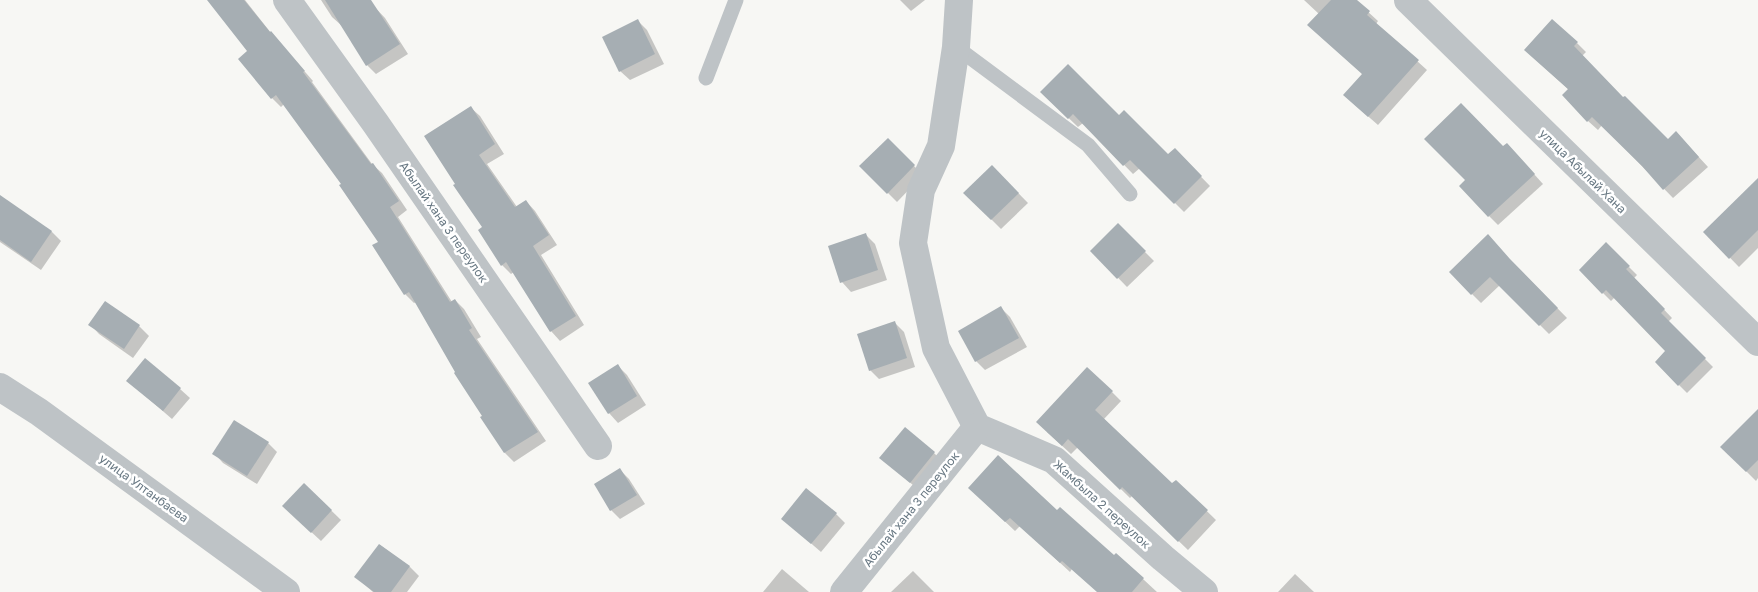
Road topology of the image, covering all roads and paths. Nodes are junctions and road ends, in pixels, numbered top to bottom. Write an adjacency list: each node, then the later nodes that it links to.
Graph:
1 (287, 0): 11 (street, Абылай хана 3 переулок)
2 (736, 0): 6 (lane)
3 (959, 0): 5 (street)
4 (1408, 0): 8 (street, улица Абылай Хана)
5 (956, 47): 7 (lane); 10 (street)
6 (706, 78)
7 (1130, 194)
8 (1758, 342)
9 (0, 386): 12 (street, улица Ултанбаева)
10 (977, 427): 13 (street, Абылай хана 3 переулок); 14 (street, Жамбыла 2 переулок)
11 (598, 446)
12 (286, 592)
13 (844, 592)
14 (1204, 592)

